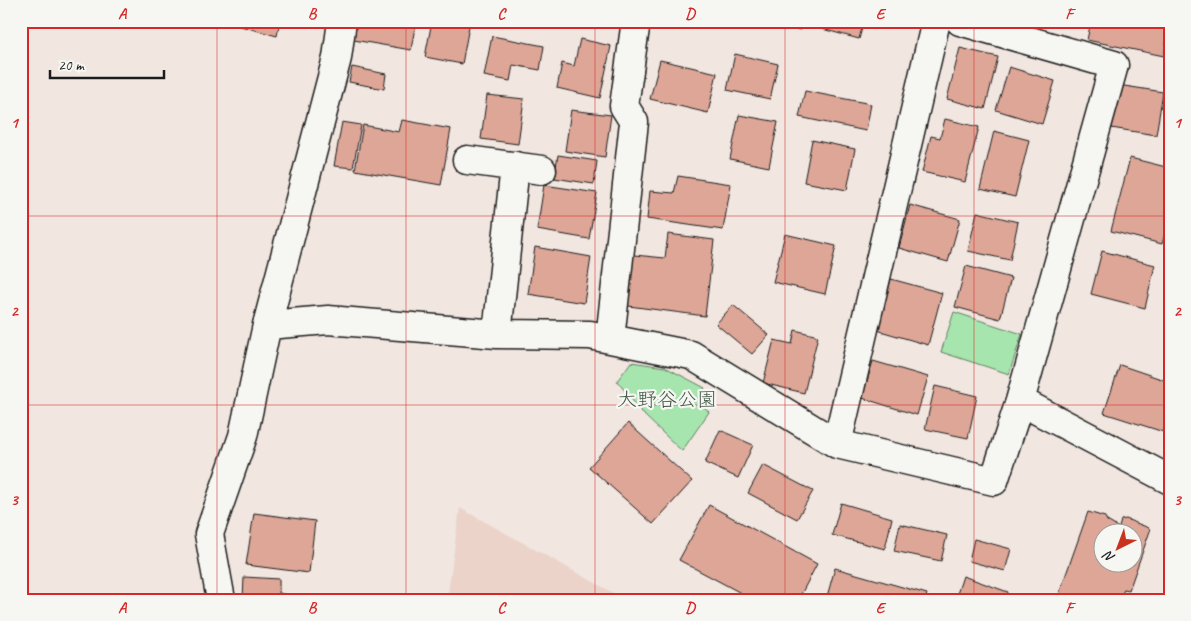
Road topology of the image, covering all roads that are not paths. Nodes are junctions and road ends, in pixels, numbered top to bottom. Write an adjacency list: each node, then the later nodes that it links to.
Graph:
1 (342, 21): 8 (street)
2 (636, 21): 10 (street)
3 (936, 21): 12 (street)
4 (960, 21): 11 (street)
5 (467, 160): 6 (street)
6 (515, 166): 7 (street); 9 (street)
7 (542, 170)
8 (267, 325): 9 (street); 14 (street)
9 (497, 334): 10 (street)
10 (610, 339): 12 (street)
11 (1020, 401): 12 (street); 13 (street)
12 (837, 444)
13 (1170, 480)
14 (221, 600)

